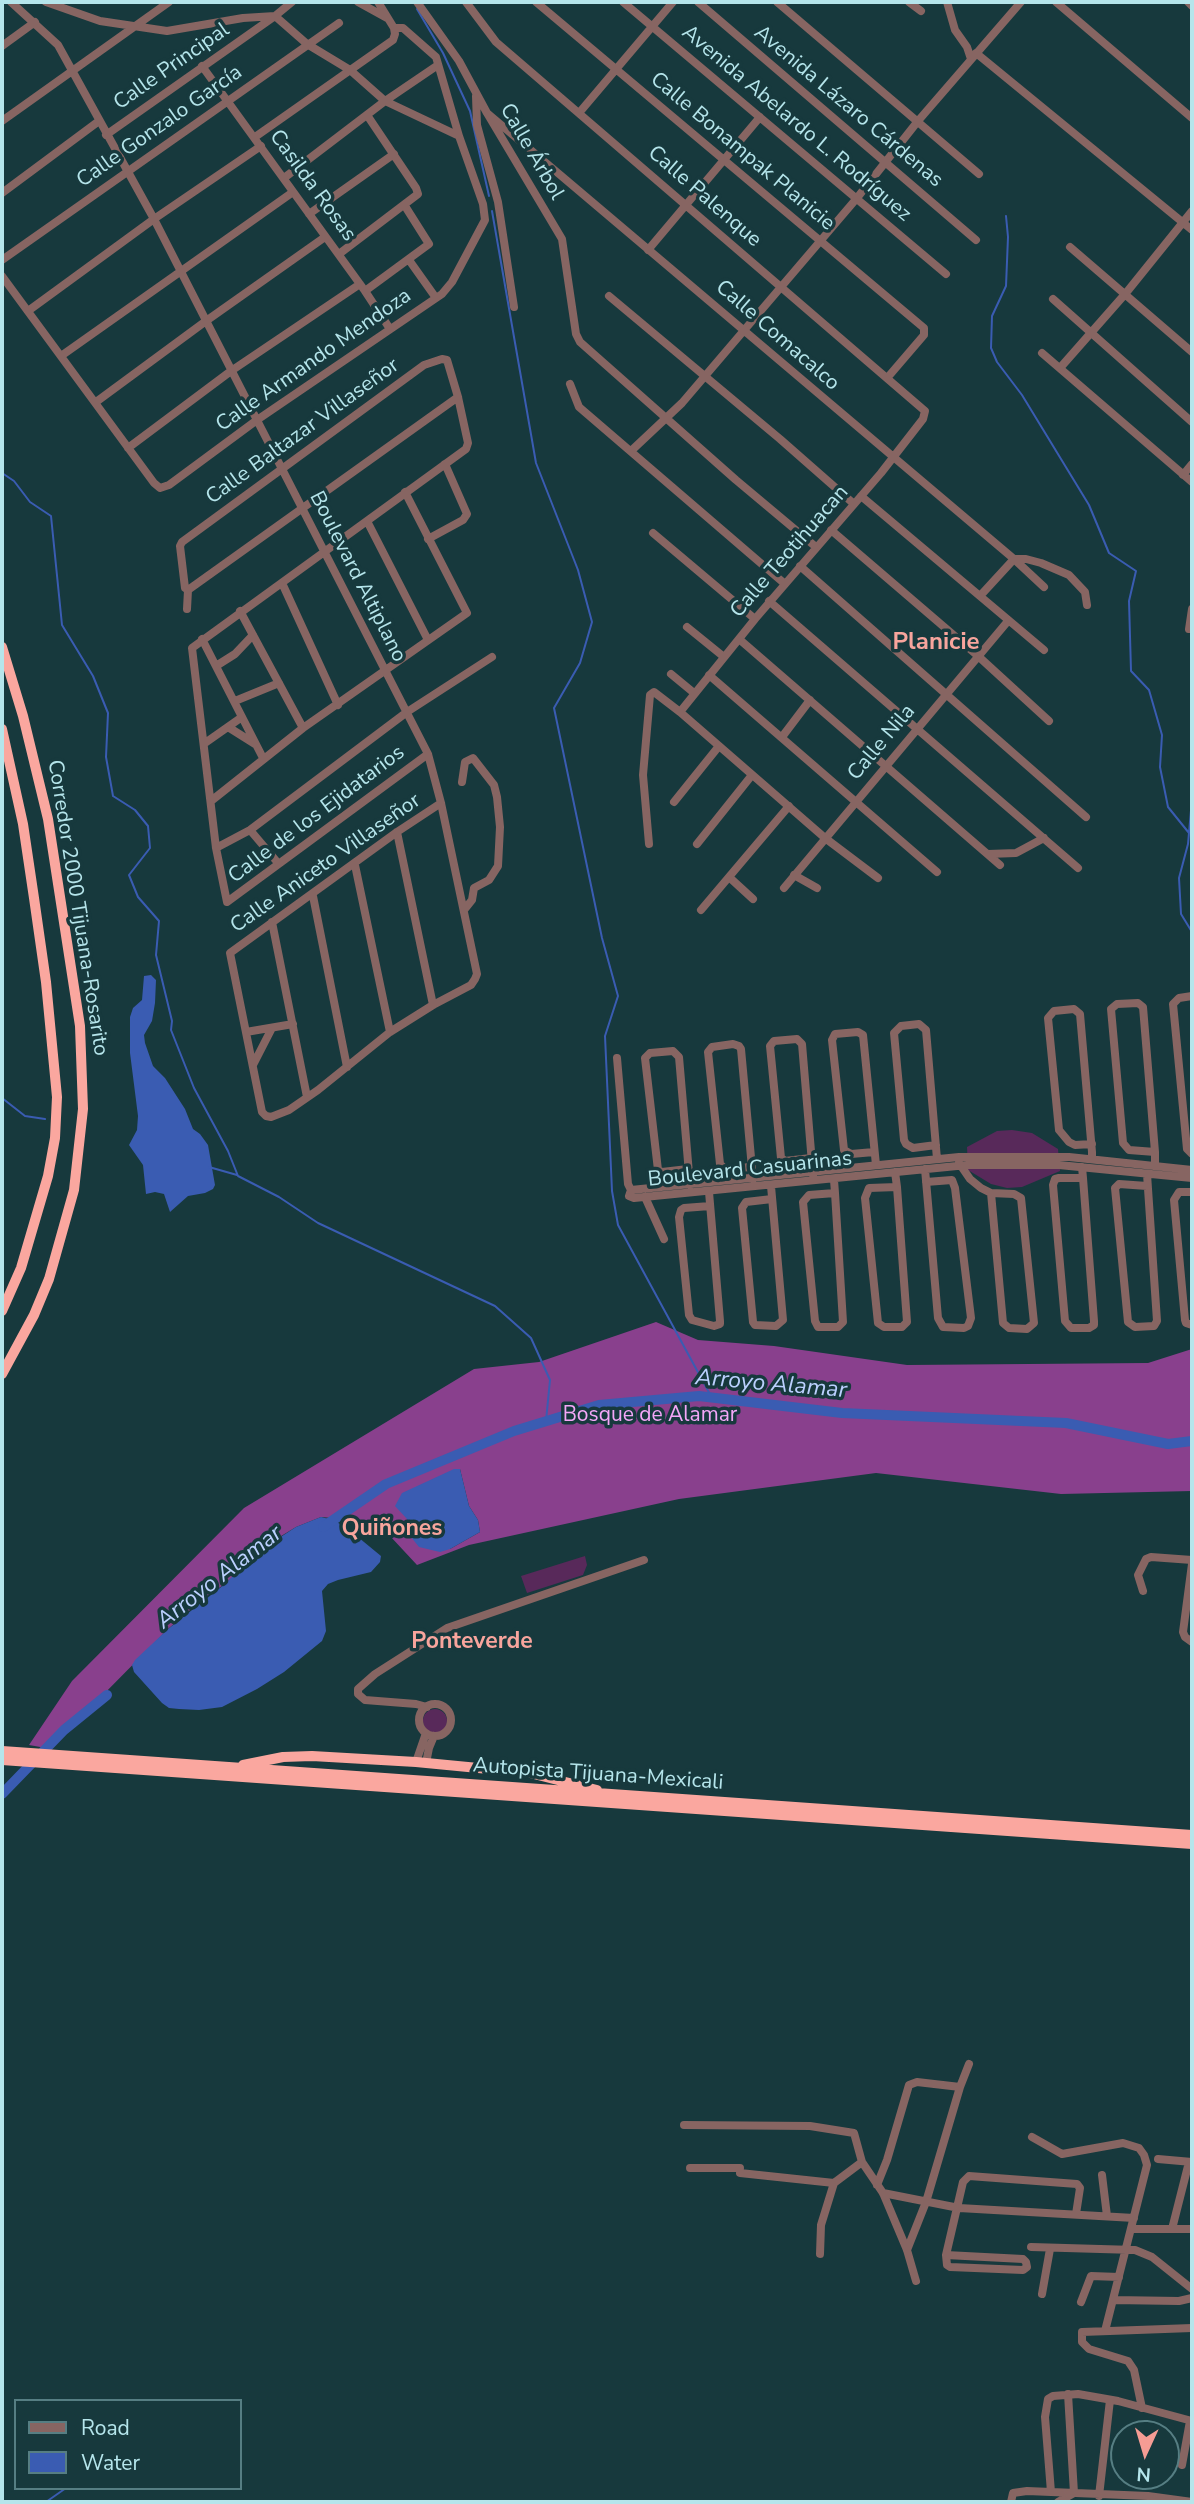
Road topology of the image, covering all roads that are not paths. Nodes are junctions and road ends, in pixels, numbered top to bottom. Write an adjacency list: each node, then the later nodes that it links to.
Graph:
1 (11, 2): 23 (street, Boulevard Altiplano)
2 (46, 2): 26 (street)
3 (169, 2): 26 (street)
4 (290, 2): 21 (street, Calle Principal)
5 (358, 2): 22 (street)
6 (378, 2): 22 (street)
7 (417, 2): 36 (street, Calle Árbol)
8 (466, 2): 40 (street, Calle Palenque)
9 (536, 2): 33 (street, Calle Bonampak Planicie)
10 (623, 2): 25 (street, Avenida Abelardo L. Rodríguez)
11 (673, 2): 25 (street)
12 (698, 2): 53 (street, Avenida Lázaro Cárdenas)
13 (777, 2): 46 (street)
14 (909, 2): 20 (street)
15 (947, 2): 30 (street)
16 (1021, 2): 30 (street)
17 (1056, 2): 43 (street)
18 (1188, 2): 19 (street)
19 (1192, 6)
20 (920, 11)
21 (275, 16): 26 (street); 28 (street); 32 (street, Calle Principal)
22 (387, 18): 27 (street)
23 (35, 22): 29 (street); 34 (street, Boulevard Altiplano)
24 (339, 23): 28 (street, Calle Gonzalo García)
25 (652, 26): 33 (street); 42 (street, Avenida Abelardo L. Rodríguez)
26 (133, 27): 34 (street)
27 (395, 31): 31 (street); 35 (street)
28 (307, 44): 35 (street); 37 (street, Calle Gonzalo García)
29 (2, 46)
30 (973, 56): 46 (street); 67 (street)
31 (439, 65): 38 (street); 48 (street)
32 (202, 66): 37 (street, Casilda Rosas); 47 (street, Calle Principal)
33 (615, 68): 40 (street); 52 (street, Calle Bonampak Planicie)
34 (74, 70): 44 (street); 45 (street, Boulevard Altiplano)
35 (350, 70): 38 (street); 49 (street)
36 (477, 93): 39 (street, Calle Árbol); 60 (street)
37 (228, 100): 49 (street, Casilda Rosas); 54 (street, Calle Gonzalo García)
38 (385, 101): 41 (street); 48 (street)
39 (487, 113): 73 (street, Calle Comacalco); 103 (street, Calle Árbol)
40 (579, 113): 63 (street, Calle Palenque)
41 (367, 115): 51 (street); 56 (street)
42 (760, 117): 52 (street); 59 (street, Avenida Abelardo L. Rodríguez)
43 (1192, 118)
44 (2, 121)
45 (99, 121): 47 (street, Boulevard Altiplano); 57 (street)
46 (918, 121): 53 (street); 55 (street)
47 (106, 135): 54 (street, Boulevard Altiplano)
48 (459, 136): 61 (street)
49 (255, 137): 50 (street, Casilda Rosas)
50 (261, 146): 56 (street, Casilda Rosas); 66 (street)
51 (394, 154): 62 (street); 65 (street)
52 (724, 159): 63 (street); 71 (street, Calle Bonampak Planicie)
53 (886, 162): 59 (street); 70 (street, Avenida Lázaro Cárdenas)
54 (128, 172): 66 (street, Boulevard Altiplano); 75 (street, Calle Gonzalo García)
55 (979, 174)
56 (284, 178): 58 (street, Casilda Rosas)
57 (2, 192)
58 (293, 192): 65 (street, Casilda Rosas); 77 (street)
59 (857, 198): 71 (street); 78 (street, Avenida Abelardo L. Rodríguez)
60 (498, 202): 61 (street); 86 (street)
61 (483, 204): 84 (street, Calle Armando Mendoza)
62 (405, 206): 74 (street); 76 (street)
63 (686, 206): 73 (street); 80 (street, Calle Palenque)
64 (1192, 211): 67 (street)
65 (309, 214): 69 (street, Casilda Rosas)
66 (154, 219): 77 (street, Boulevard Altiplano); 87 (street)
67 (1182, 221): 68 (street); 82 (street)
68 (1192, 230)
69 (325, 237): 74 (street, Casilda Rosas); 88 (street)
70 (976, 240)
71 (820, 241): 80 (street); 98 (street, Calle Bonampak Planicie)
72 (1070, 247): 82 (street)
73 (648, 250): 90 (street, Calle Comacalco)
74 (339, 254): 81 (street, Casilda Rosas)
75 (2, 260)
76 (409, 260): 81 (street); 84 (street)
77 (180, 271): 88 (street, Boulevard Altiplano); 94 (street)
78 (946, 274)
79 (2, 276): 87 (street)
80 (780, 286): 90 (street); 98 (street, Calle Palenque)
81 (362, 287): 89 (street, Casilda Rosas); 96 (street)
82 (1126, 293): 91 (street); 92 (street)
83 (609, 296): 97 (street)
84 (436, 298): 89 (street, Calle Armando Mendoza)
85 (1054, 299): 91 (street)
86 (514, 307)
87 (28, 311): 94 (street)
88 (206, 321): 96 (street, Boulevard Altiplano); 101 (street)
89 (390, 329): 104 (street, Calle Armando Mendoza)
90 (744, 330): 97 (street); 108 (street, Calle Comacalco)
91 (1091, 334): 95 (street); 105 (street)
92 (1192, 352)
93 (1042, 353): 95 (street)
94 (61, 356): 101 (street)
95 (1060, 368): 112 (street)
96 (231, 371): 104 (street, Boulevard Altiplano); 106 (street)
97 (705, 377): 103 (street); 116 (street)
98 (888, 377): 102 (street, Calle Palenque)
99 (570, 384): 107 (street)
100 (458, 397): 109 (street); 111 (street, Calle Baltazar Villaseñor); 117 (street)
101 (96, 402): 106 (street)
102 (925, 414): 108 (street, Calle Teotihuacan)
103 (666, 418): 107 (street); 122 (street)
104 (257, 420): 106 (street, Calle Armando Mendoza); 111 (street, Boulevard Altiplano)
105 (1192, 422)
106 (128, 448)
107 (631, 451): 127 (street)
108 (892, 458): 115 (street, Calle Teotihuacan); 124 (street, Calle Comacalco)
109 (445, 464): 114 (street); 121 (street)
110 (1192, 464): 112 (street)
111 (282, 470): 117 (street, Boulevard Altiplano); 129 (street, Calle Baltazar Villaseñor)
112 (1183, 475): 113 (street)
113 (1192, 482)
114 (405, 492): 118 (street); 121 (street)
115 (861, 496): 116 (street, Calle Teotihuacan); 130 (street)
116 (854, 504): 119 (street, Calle Teotihuacan)
117 (302, 508): 123 (street, Boulevard Altiplano); 129 (street)
118 (367, 520): 123 (street); 143 (street)
119 (831, 530): 122 (street, Calle Teotihuacan); 146 (street)
120 (653, 533): 136 (street)
121 (428, 539): 143 (street)
122 (816, 547): 125 (street, Calle Teotihuacan)
123 (325, 551): 126 (street); 150 (street, Boulevard Altiplano)
124 (1014, 559): 128 (street, Calle Comacalco); 130 (street); 132 (street)
125 (800, 566): 127 (street, Calle Teotihuacan); 155 (street)
126 (282, 583): 135 (street); 158 (street)
127 (785, 584): 131 (street, Calle Teotihuacan)
128 (1044, 587)
129 (188, 590): 133 (street)
130 (980, 596): 137 (street)
131 (769, 601): 136 (street, Calle Teotihuacan); 166 (street)
132 (1087, 605)
133 (187, 609)
134 (1192, 609): 139 (street)
135 (240, 611): 140 (street); 141 (street)
136 (754, 618): 142 (street, Calle Teotihuacan)
137 (1008, 621): 145 (street); 146 (street, Calle Nila)
138 (687, 627): 148 (street)
139 (1189, 629)
140 (253, 635): 149 (street); 153 (street)
141 (202, 639): 149 (street); 168 (street, Calle de los Ejidatarios)
142 (739, 639): 148 (street, Calle Teotihuacan); 156 (street)
143 (428, 640): 150 (street)
144 (2, 647): 255 (highway, Corredor 2000 Tijuana-Rosarito)
145 (1044, 650)
146 (978, 656): 155 (street, Calle Nila); 162 (street)
147 (492, 657): 159 (street)
148 (724, 657): 152 (street, Calle Teotihuacan)
149 (216, 666): 157 (street)
150 (386, 671): 158 (street); 159 (street, Boulevard Altiplano)
151 (671, 674): 154 (street)
152 (709, 675): 154 (street, Calle Teotihuacan); 167 (street)
153 (279, 683): 157 (street); 164 (street)
154 (694, 693): 160 (street, Calle Teotihuacan)
155 (947, 693): 166 (street, Calle Nila); 181 (street)
156 (810, 700): 167 (street); 173 (street)
157 (235, 701): 161 (street)
158 (338, 705): 164 (street)
159 (408, 712): 171 (street, Boulevard Altiplano); 182 (street)
160 (680, 712): 170 (street); 186 (street)
161 (242, 717): 163 (street); 169 (street)
162 (1049, 722)
163 (228, 727): 168 (street); 169 (street)
164 (303, 728): 172 (street)
165 (2, 729): 253 (highway, Corredor 2000 Tijuana-Rosarito)
166 (917, 729): 173 (street, Calle Nila); 185 (street)
167 (782, 737): 177 (street)
168 (205, 743): 176 (street, Calle de los Ejidatarios)
169 (257, 746): 172 (street)
170 (719, 746): 174 (street); 178 (street)
171 (428, 754): 179 (street, Boulevard Altiplano); 190 (street, Calle de los Ejidatarios)
172 (264, 758): 176 (street)
173 (887, 765): 177 (street, Calle Nila); 189 (street)
174 (752, 775): 180 (street); 187 (street)
175 (462, 782): 202 (street)
176 (211, 801): 188 (street, Calle de los Ejidatarios)
177 (857, 801): 184 (street, Calle Nila); 194 (street)
178 (674, 802)
179 (441, 803): 183 (street, Calle Aniceto Villaseñor); 202 (street, Boulevard Altiplano)
180 (789, 806): 184 (street); 196 (street)
181 (1086, 817)
182 (250, 830): 188 (street); 190 (street)
183 (397, 832): 191 (street, Calle Aniceto Villaseñor); 206 (street)
184 (825, 838): 195 (street, Calle Nila); 197 (street)
185 (1044, 838): 189 (street); 193 (street)
186 (649, 844)
187 (697, 844)
188 (216, 848): 190 (street, Calle de los Ejidatarios)
189 (987, 854): 192 (street)
190 (278, 863)
191 (355, 865): 200 (street, Calle Aniceto Villaseñor); 210 (street)
192 (1000, 865)
193 (1078, 868)
194 (937, 872)
195 (794, 875): 198 (street, Calle Nila); 199 (street)
196 (729, 877): 201 (street); 203 (street)
197 (878, 878)
198 (783, 888)
199 (817, 888)
200 (313, 896): 204 (street, Calle Aniceto Villaseñor); 213 (street)
201 (753, 899)
202 (464, 909): 206 (street, Boulevard Altiplano)
203 (701, 910)
204 (272, 922): 207 (street); 209 (street, Calle Aniceto Villaseñor)
205 (1191, 997): 220 (street)
206 (433, 1005): 210 (street, Boulevard Altiplano)
207 (293, 1024): 208 (street); 214 (street)
208 (272, 1028): 209 (street); 212 (street)
209 (246, 1032): 212 (street, Calle Aniceto Villaseñor)
210 (390, 1032): 213 (street, Boulevard Altiplano)
211 (617, 1058): 244 (street)
212 (253, 1065): 215 (street, Calle Aniceto Villaseñor)
213 (347, 1067): 214 (street, Boulevard Altiplano)
214 (307, 1097): 215 (street, Boulevard Altiplano)
215 (266, 1116)
216 (1091, 1144): 216 (street); 223 (street)
217 (936, 1145): 217 (street); 222 (street)
218 (874, 1152): 218 (street); 225 (street)
219 (1155, 1152): 219 (street); 226 (street)
220 (1192, 1154)
221 (811, 1158): 221 (street); 234 (street)
222 (937, 1159): 224 (street, Boulevard Casuarinas); 225 (street, Boulevard Casuarinas)
223 (1092, 1159): 224 (street, Boulevard Casuarinas); 226 (street, Boulevard Casuarinas)
224 (959, 1161): 228 (street, Boulevard Casuarinas); 230 (street, Boulevard Casuarinas); 248 (street)
225 (876, 1165): 234 (street, Boulevard Casuarinas)
226 (1155, 1166): 231 (street, Boulevard Casuarinas)
227 (751, 1167): 227 (street); 237 (street)
228 (1082, 1167): 233 (street, Boulevard Casuarinas); 235 (street)
229 (688, 1169): 229 (street); 240 (street)
230 (925, 1169): 232 (street, Boulevard Casuarinas); 239 (street)
231 (1192, 1170)
232 (895, 1172): 238 (street, Boulevard Casuarinas); 243 (street)
233 (1147, 1174): 236 (street, Boulevard Casuarinas); 242 (street)
234 (813, 1177): 237 (street, Boulevard Casuarinas); 238 (street, Boulevard Casuarinas); 241 (street, Boulevard Casuarinas)
235 (1083, 1178): 235 (street)
236 (1192, 1178)
237 (753, 1179): 240 (street, Boulevard Casuarinas)
238 (834, 1180): 247 (street)
239 (926, 1182): 239 (street)
240 (690, 1185): 244 (street, Boulevard Casuarinas)
241 (771, 1186): 245 (street, Boulevard Casuarinas); 250 (street)
242 (1147, 1186): 242 (street)
243 (897, 1187): 243 (street)
244 (631, 1190): 249 (street, Boulevard Casuarinas)
245 (709, 1192): 249 (street, Boulevard Casuarinas); 251 (street)
246 (1192, 1192): 254 (street)
247 (835, 1193): 247 (street)
248 (991, 1193): 248 (street)
249 (645, 1197): 252 (street)
250 (772, 1199): 250 (street)
251 (710, 1206): 251 (street)
252 (664, 1239)
253 (2, 1311)
254 (1192, 1325)
255 (2, 1374)
256 (644, 1560): 260 (street)
257 (1192, 1562): 258 (street); 259 (street)
258 (1143, 1591)
259 (1188, 1639)
260 (404, 1702): 261 (street); 262 (street)
261 (428, 1707): 262 (street); 263 (street)
262 (420, 1720): 263 (street)
263 (430, 1735): 267 (street)
264 (2, 1751): 266 (highway, Autopista Tijuana-Mexicali)
265 (2, 1760): 266 (highway, Autopista Tijuana-Mexicali)
266 (93, 1762): 268 (highway, Autopista Tijuana-Mexicali); 271 (highway, Autopista Tijuana-Mexicali)
267 (421, 1762): 268 (highway); 269 (highway)
268 (232, 1768): 269 (highway, Autopista Tijuana-Mexicali)
269 (610, 1794): 270 (highway, Autopista Tijuana-Mexicali)
270 (1192, 1835)
271 (1192, 1844)
272 (969, 2064): 273 (street)
273 (960, 2087): 282 (street); 284 (street)
274 (684, 2125): 277 (street)
275 (1032, 2137): 288 (street)
276 (1158, 2159): 278 (street)
277 (862, 2162): 281 (street); 282 (street)
278 (1191, 2162): 290 (street)
279 (690, 2168): 281 (street)
280 (1102, 2175): 287 (street)
281 (834, 2183): 296 (street)
282 (877, 2185): 283 (street)
283 (883, 2193): 284 (street); 294 (street)
284 (926, 2202): 285 (street); 294 (street)
285 (959, 2208): 286 (street); 286 (street); 297 (street)
286 (1076, 2214): 287 (street)
287 (1107, 2216): 288 (street)
288 (1134, 2218): 289 (street)
289 (1131, 2229): 290 (street); 295 (street)
290 (1172, 2229): 291 (street)
291 (1192, 2229)
292 (1031, 2247): 293 (street)
293 (1050, 2249): 295 (street); 301 (street)
294 (907, 2250): 299 (street)
295 (1126, 2250): 298 (street); 300 (street)
296 (820, 2254)
297 (946, 2255): 297 (street)
298 (1119, 2277): 303 (street); 304 (street)
299 (916, 2281)
300 (1192, 2289)
301 (1042, 2294)
302 (1192, 2298): 303 (street)
303 (1113, 2300): 306 (street)
304 (1082, 2302)
305 (1192, 2328): 306 (street)
306 (1105, 2330): 309 (street)
307 (1068, 2394): 308 (street); 312 (street); 313 (street)
308 (1110, 2400): 309 (street); 314 (street)
309 (1142, 2408): 310 (street)
310 (1191, 2421): 311 (street)
311 (1182, 2465)
312 (1051, 2492): 313 (street); 315 (street)
313 (1074, 2493): 314 (street); 316 (street)
314 (1099, 2496): 317 (street)
315 (1011, 2502)
316 (1058, 2502)
317 (1190, 2502)

